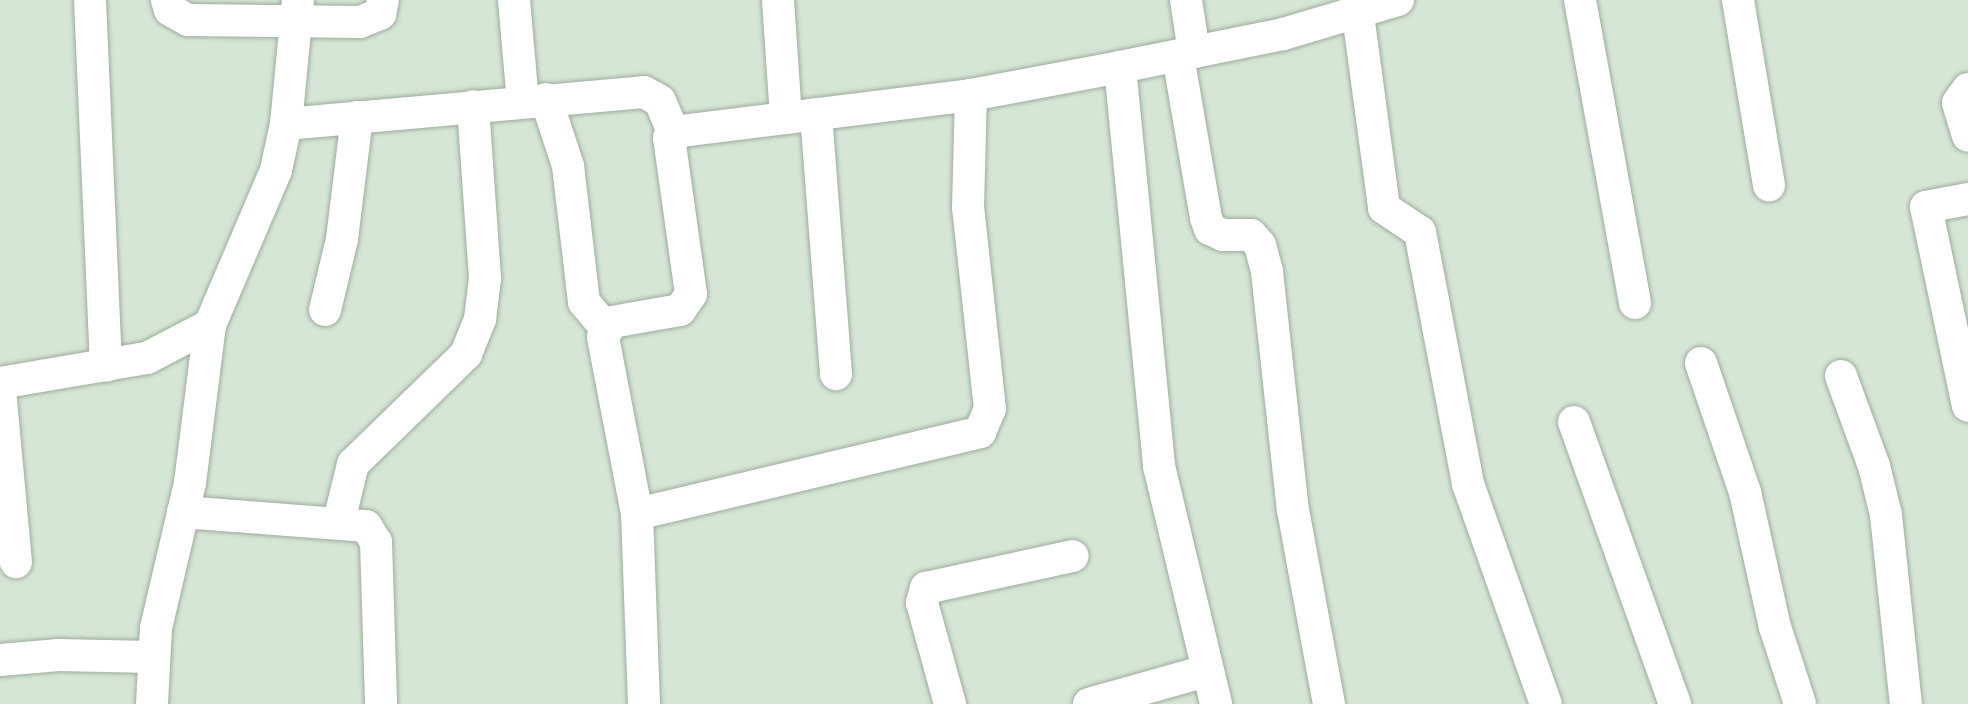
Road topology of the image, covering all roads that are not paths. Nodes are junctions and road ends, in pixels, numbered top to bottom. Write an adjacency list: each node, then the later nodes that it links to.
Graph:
1 (90, 0): 31 (street)
2 (167, 0): 11 (street)
3 (383, 0): 11 (street)
4 (514, 0): 16 (street)
5 (778, 0): 18 (street)
6 (1186, 0): 12 (street)
7 (1398, 0): 10 (street)
8 (1580, 0): 25 (street)
9 (1738, 0): 23 (street)
10 (1357, 6): 12 (street); 53 (street)
11 (296, 11): 20 (street)
12 (1186, 54): 13 (street); 52 (street)
13 (1120, 67): 15 (street); 45 (street)
14 (1968, 89): 22 (street)
15 (971, 95): 18 (street); 39 (street)
16 (534, 100): 17 (street); 21 (street); 28 (street)
17 (473, 106): 19 (street); 40 (street)
18 (801, 116): 21 (street); 32 (street)
19 (357, 117): 20 (street); 26 (street)
20 (286, 124): 27 (street)
21 (674, 134): 28 (street)
22 (1968, 135)
23 (1769, 185)
24 (1968, 199): 29 (street)
25 (1635, 303)
26 (325, 310)
27 (210, 325): 31 (street); 38 (street)
28 (606, 328): 39 (street)
29 (1961, 355): 36 (street)
30 (1701, 363): 55 (street)
31 (106, 366): 34 (street)
32 (836, 374)
33 (1841, 376): 56 (street)
34 (0, 383)
35 (0, 390): 42 (street)
36 (1968, 406)
37 (1574, 422): 54 (street)
38 (183, 512): 40 (street); 43 (street)
39 (637, 514): 48 (street)
40 (339, 521): 47 (street)
41 (1073, 556): 49 (street)
42 (16, 562)
43 (153, 657): 44 (street); 46 (street)
44 (0, 660)
45 (1206, 671): 50 (street); 51 (street)
46 (152, 704)
47 (381, 704)
48 (644, 704)
49 (950, 704)
50 (1089, 704)
51 (1216, 704)
52 (1329, 704)
53 (1546, 704)
54 (1675, 704)
55 (1800, 704)
56 (1906, 704)

